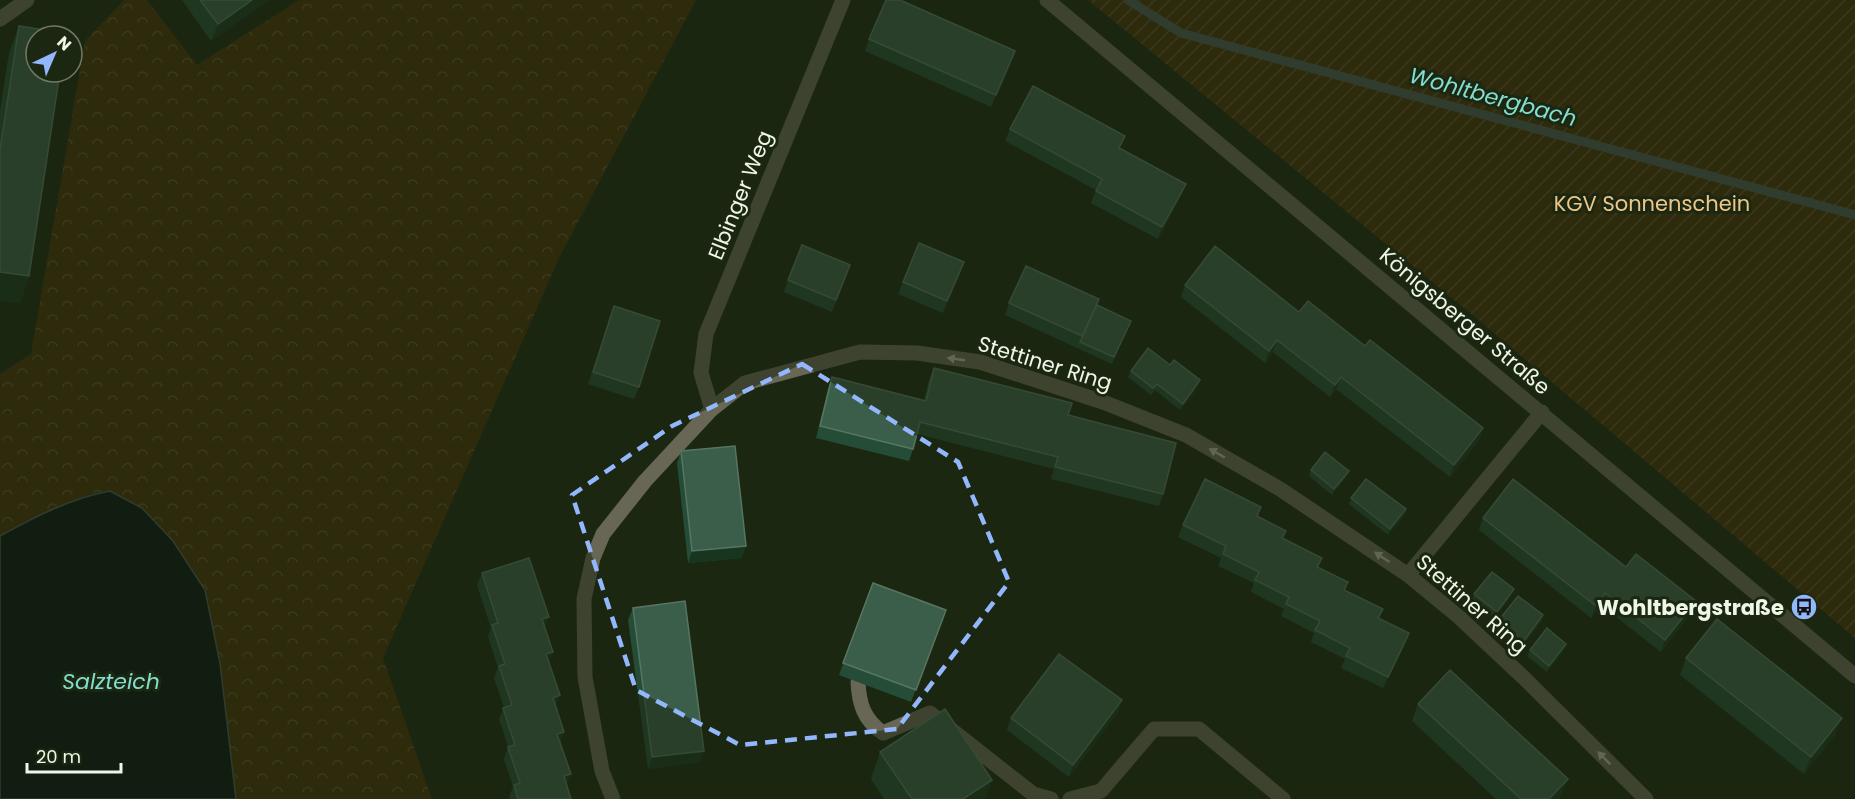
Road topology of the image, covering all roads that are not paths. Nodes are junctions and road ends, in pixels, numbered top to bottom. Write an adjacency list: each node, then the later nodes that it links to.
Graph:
1 (27, 0): 4 (street)
2 (843, 0): 5 (street, Elbinger Weg)
3 (1047, 0): 6 (street, Königsberger Straße)
4 (0, 19)
5 (712, 409): 7 (street, Stettiner Ring, one-way to 5); 11 (street, Stettiner Ring)
6 (1542, 412): 7 (street); 8 (street, Königsberger Straße)
7 (1408, 575): 15 (street, Stettiner Ring, one-way to 7)
8 (1855, 676)
9 (858, 682): 10 (street)
10 (1030, 796): 12 (street)
11 (612, 799)
12 (1051, 799)
13 (1070, 799): 14 (street)
14 (1283, 799)
15 (1646, 799)

